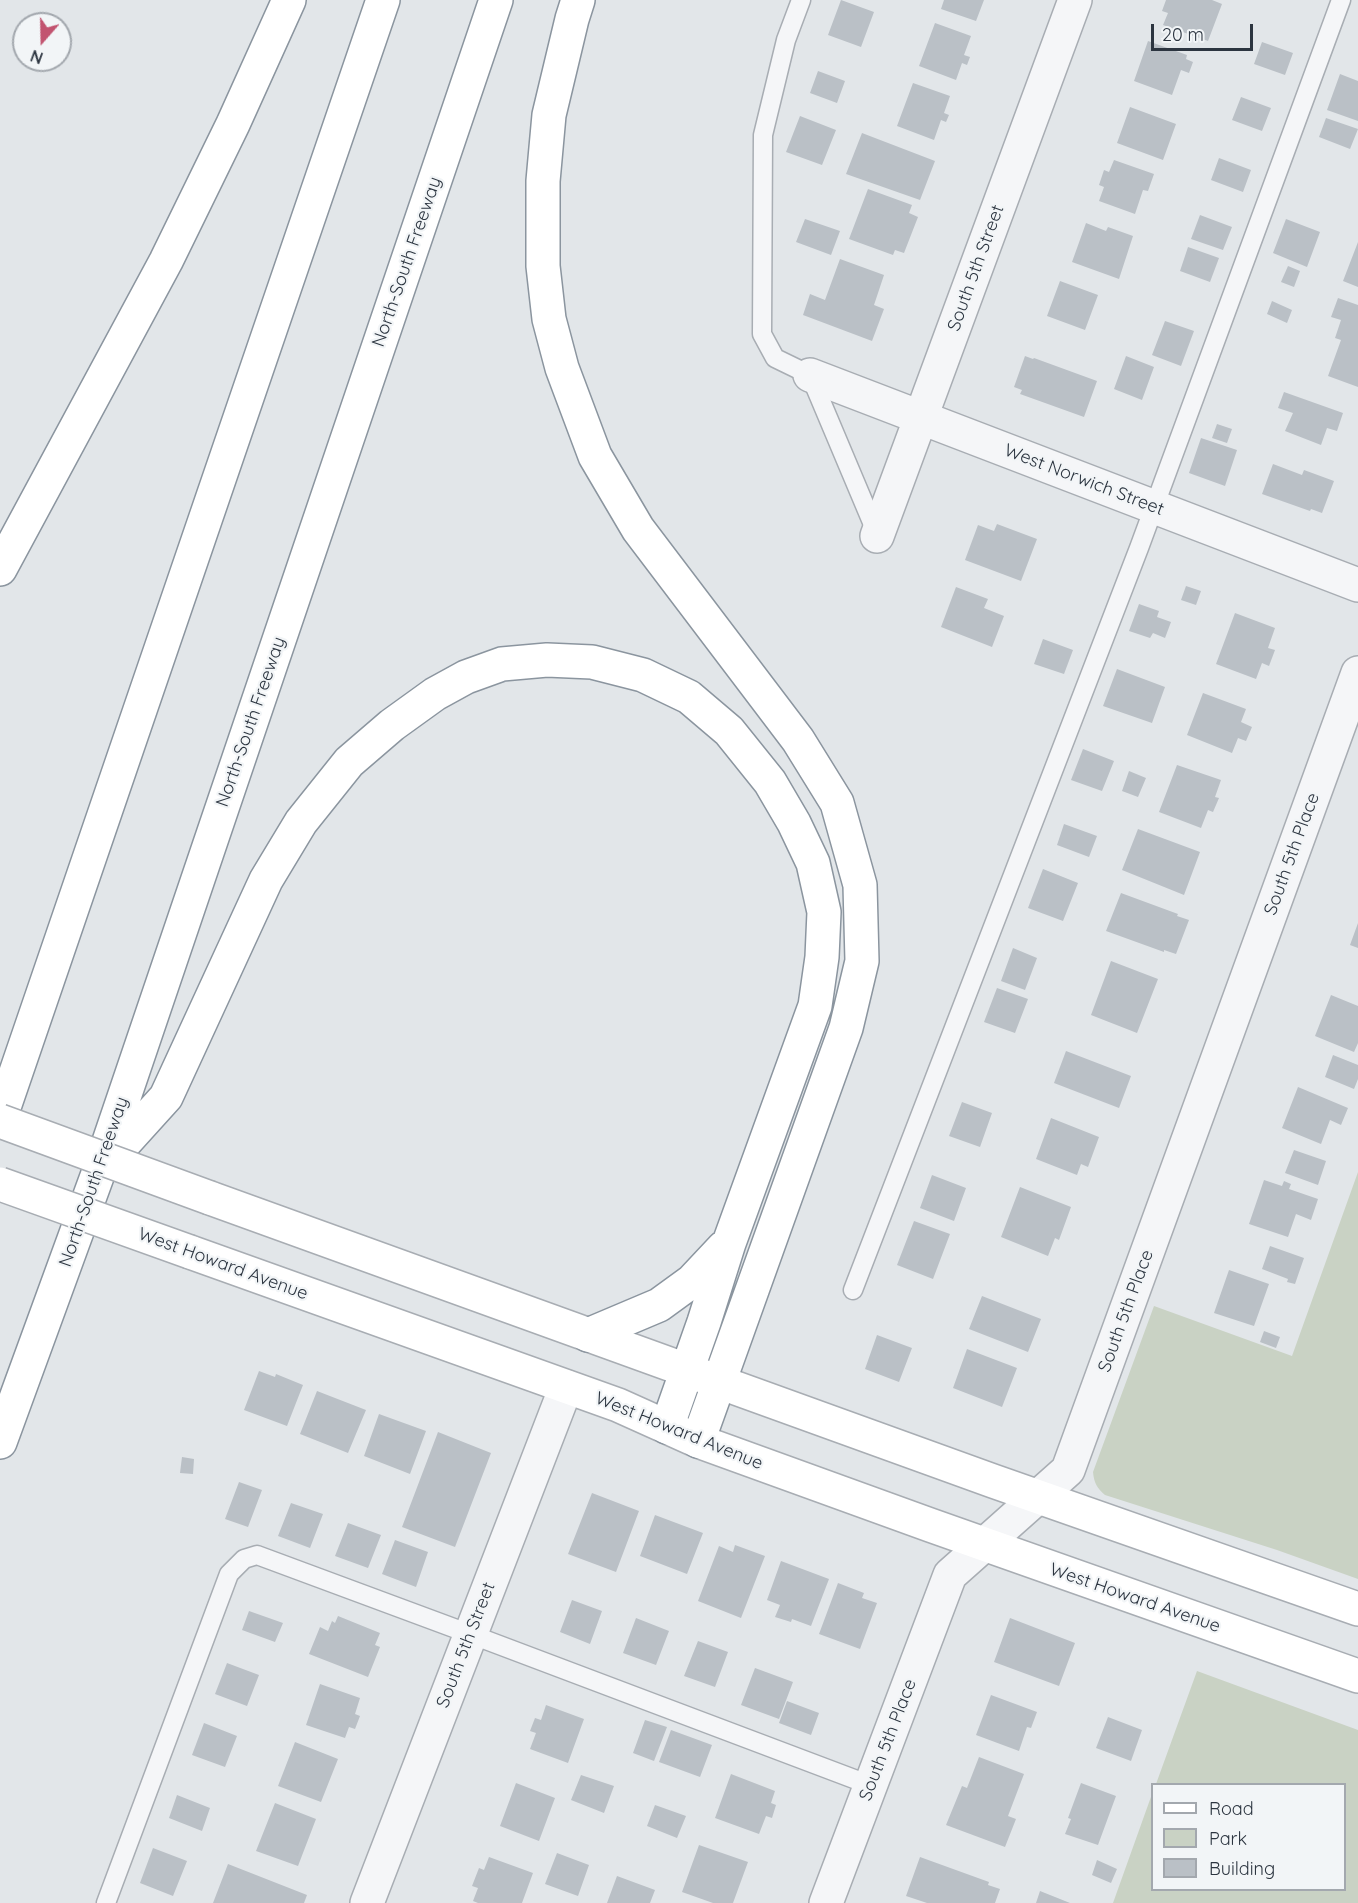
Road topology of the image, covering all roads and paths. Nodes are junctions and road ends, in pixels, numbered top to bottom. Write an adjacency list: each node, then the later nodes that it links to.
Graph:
1 (289, 0): 12 (main road)
2 (383, 0): 15 (main road)
3 (495, 0): 16 (main road, North-South Freeway)
4 (578, 0): 22 (main road)
5 (801, 0): 8 (lane)
6 (1075, 0): 9 (street, South 5th Street)
7 (1341, 0): 10 (lane)
8 (810, 375): 9 (street, West Norwich Street); 11 (lane)
9 (921, 417): 10 (street, West Norwich Street); 11 (street, South 5th Street)
10 (1155, 507): 13 (street, West Norwich Street); 19 (lane)
11 (877, 536)
12 (0, 569)
13 (1358, 585)
14 (1358, 673): 27 (street, South 5th Place)
15 (0, 1120): 20 (main road, bridge)
16 (99, 1171): 18 (main road); 26 (main road, North-South Freeway)
17 (0, 1184): 23 (main road, West Howard Avenue, bridge)
18 (729, 1243): 20 (main road); 21 (main road)
19 (853, 1290)
20 (588, 1335): 21 (main road)
21 (687, 1370): 22 (main road); 24 (main road)
22 (719, 1382): 25 (main road); 27 (main road)
23 (566, 1387): 24 (main road, West Howard Avenue); 30 (street, South 5th Street)
24 (667, 1427): 25 (main road, West Howard Avenue)
25 (698, 1441): 28 (main road, West Howard Avenue)
26 (0, 1442)
27 (1040, 1497): 28 (street, South 5th Place); 29 (main road)
28 (984, 1544): 31 (main road, West Howard Avenue); 32 (street, South 5th Place)
29 (1358, 1609)
30 (470, 1634): 32 (lane); 33 (lane); 34 (street, South 5th Street)
31 (1358, 1676)
32 (870, 1785): 35 (street, South 5th Place)
33 (106, 1903)
34 (367, 1903)
35 (825, 1903)

